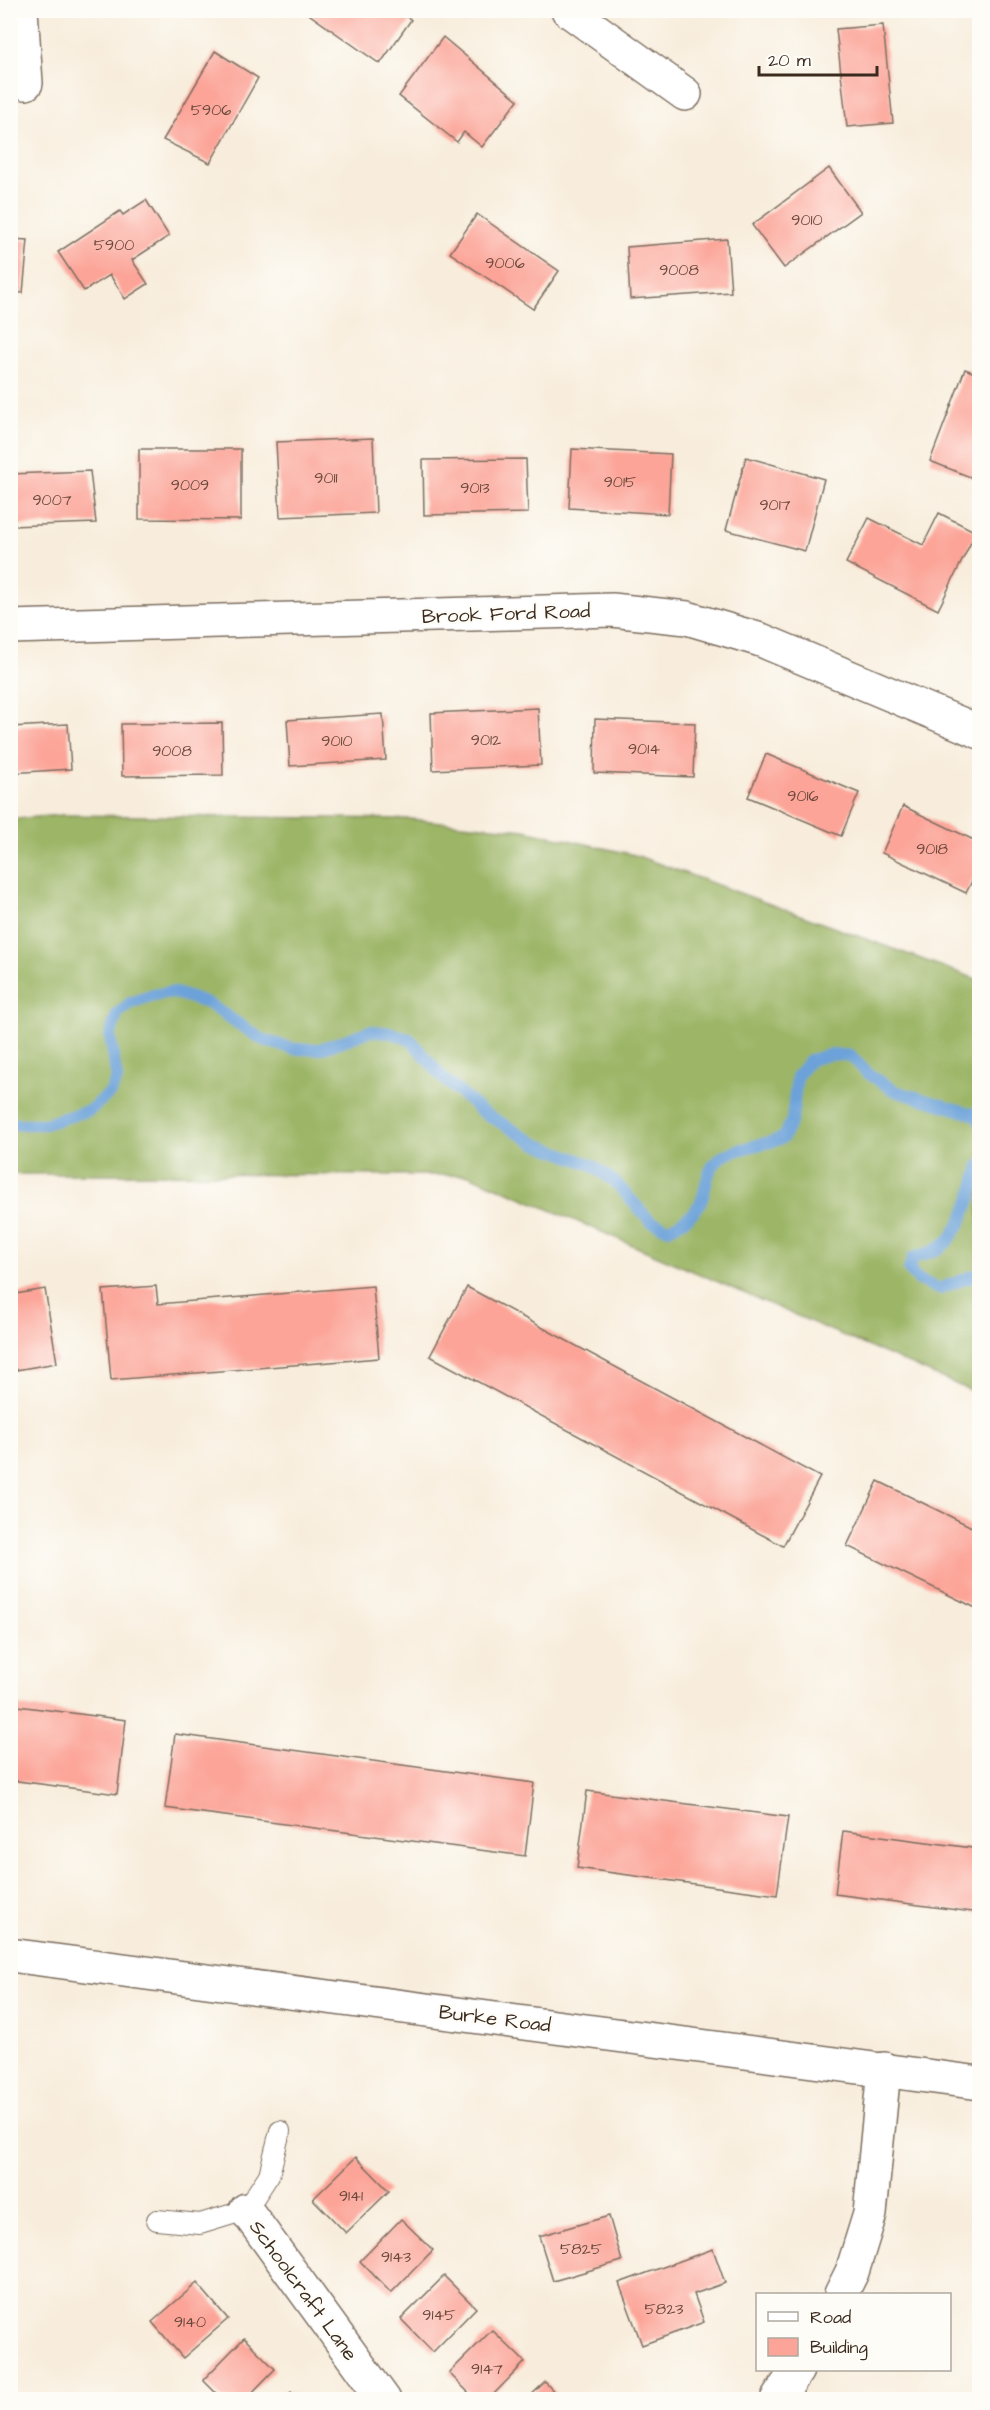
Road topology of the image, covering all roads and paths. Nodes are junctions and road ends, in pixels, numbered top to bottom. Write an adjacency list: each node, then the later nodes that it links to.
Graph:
1 (21, 10): 3 (street)
2 (568, 10): 4 (street)
3 (26, 83)
4 (685, 94)
5 (10, 627): 6 (street, Brook Ford Road)
6 (980, 732)
7 (10, 1955): 8 (street, Burke Road)
8 (884, 2069): 9 (street, Burke Road); 13 (street)
9 (980, 2083)
10 (280, 2131): 11 (lane, Schoolcraft Lane)
11 (246, 2210): 12 (lane, Schoolcraft Lane); 15 (street, Schoolcraft Lane)
12 (157, 2220)
13 (841, 2293)
14 (796, 2371): 16 (street)
15 (384, 2400)
16 (777, 2400)

